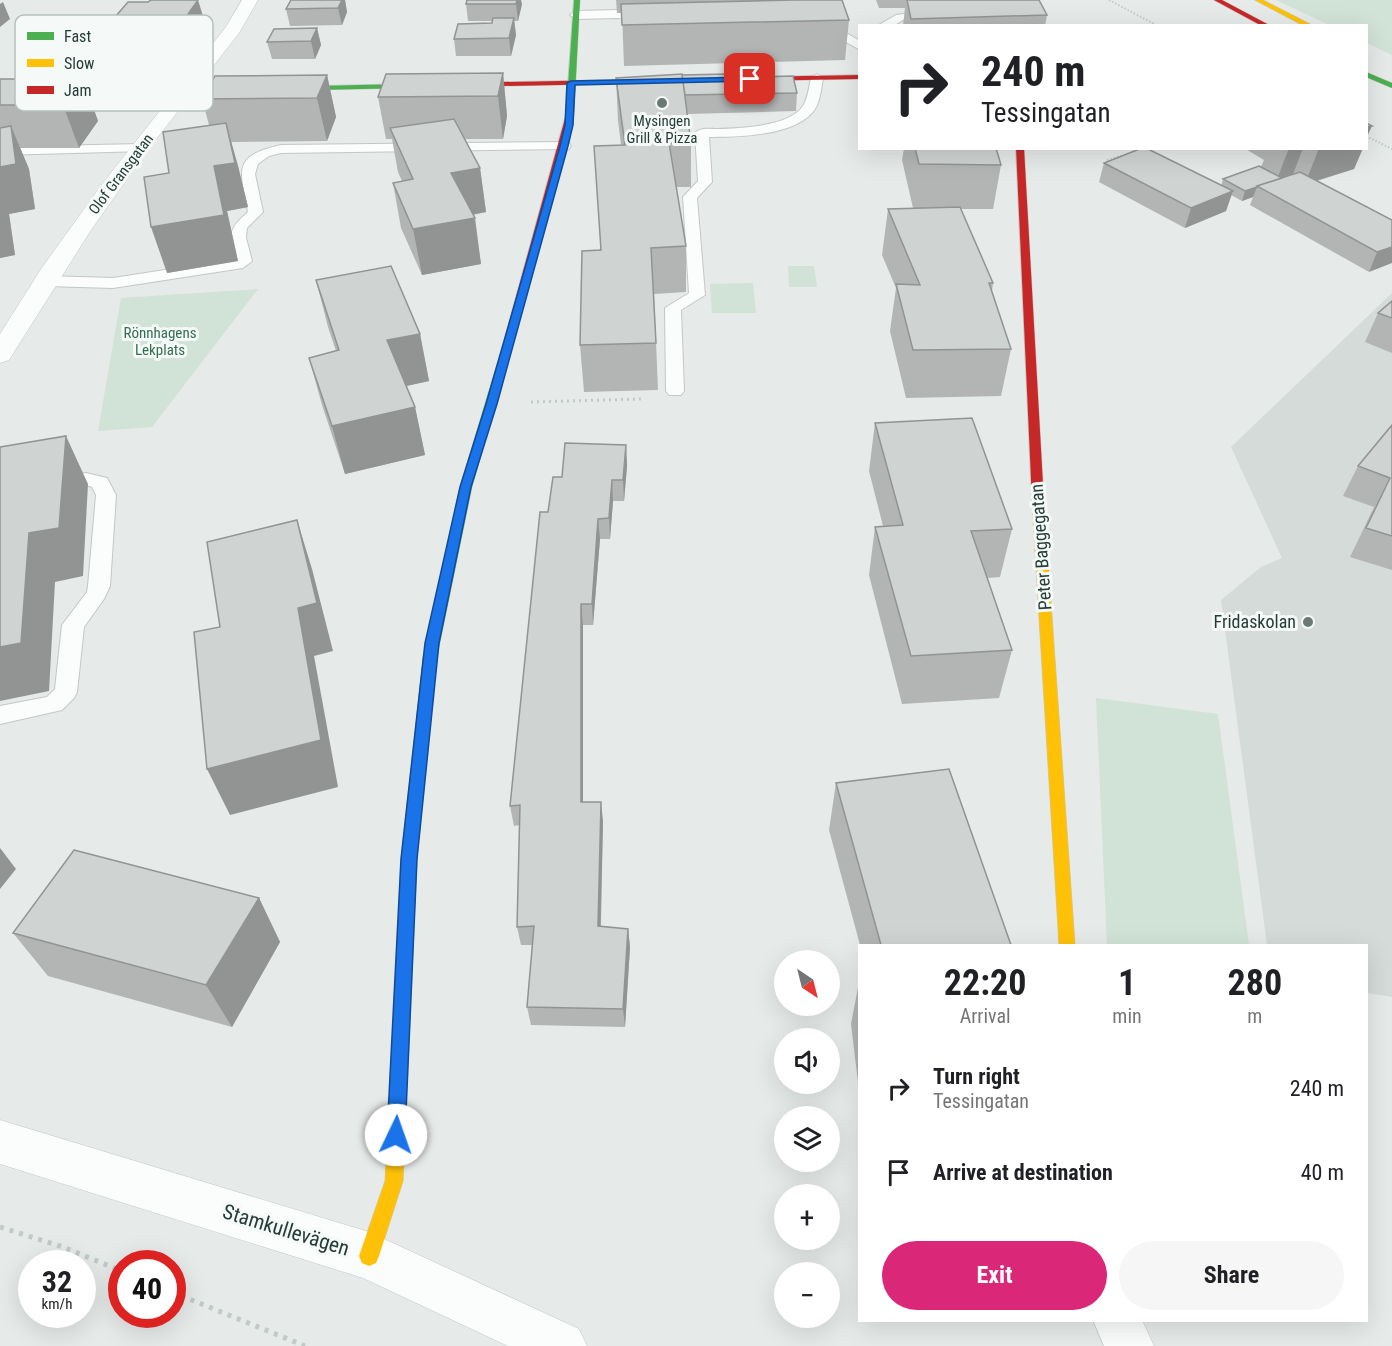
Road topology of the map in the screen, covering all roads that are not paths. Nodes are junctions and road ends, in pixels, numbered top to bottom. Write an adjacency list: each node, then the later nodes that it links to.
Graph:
1 (250, 0): 13 (street, Olof Gransgatan)
2 (577, 0): 6 (main road)
3 (1217, 0): 10 (main road)
4 (1258, 0): 11 (main road)
5 (943, 14): 9 (lane)
6 (576, 15): 7 (lane); 19 (main road)
7 (662, 19)
8 (813, 20): 12 (lane)
9 (888, 24)
10 (1264, 24)
11 (1307, 24)
12 (858, 45)
13 (213, 53)
14 (1368, 75): 20 (main road)
15 (858, 77): 16 (main road)
16 (817, 78): 17 (main road); 31 (lane)
17 (735, 80)
18 (676, 81): 19 (main road)
19 (571, 83): 21 (main road); 25 (main road)
20 (1392, 86)
21 (213, 89)
22 (0, 93): 23 (main road)
23 (15, 93)
24 (168, 111): 26 (street, Olof Gransgatan)
25 (564, 146): 29 (lane); 36 (main road)
26 (141, 148): 28 (lane); 29 (street, Olof Gransgatan)
27 (1020, 150): 34 (main road, Peter Baggegatan)
28 (0, 151)
29 (45, 281): 30 (street, Olof Gransgatan)
30 (0, 355)
31 (675, 391)
32 (0, 489): 33 (lane)
33 (0, 715)
34 (1067, 944)
35 (0, 1142): 36 (street, Stamkullevägen)
36 (369, 1256): 38 (street, Stamkullevägen)
37 (1118, 1322): 39 (street)
38 (539, 1341)
39 (1129, 1346)

